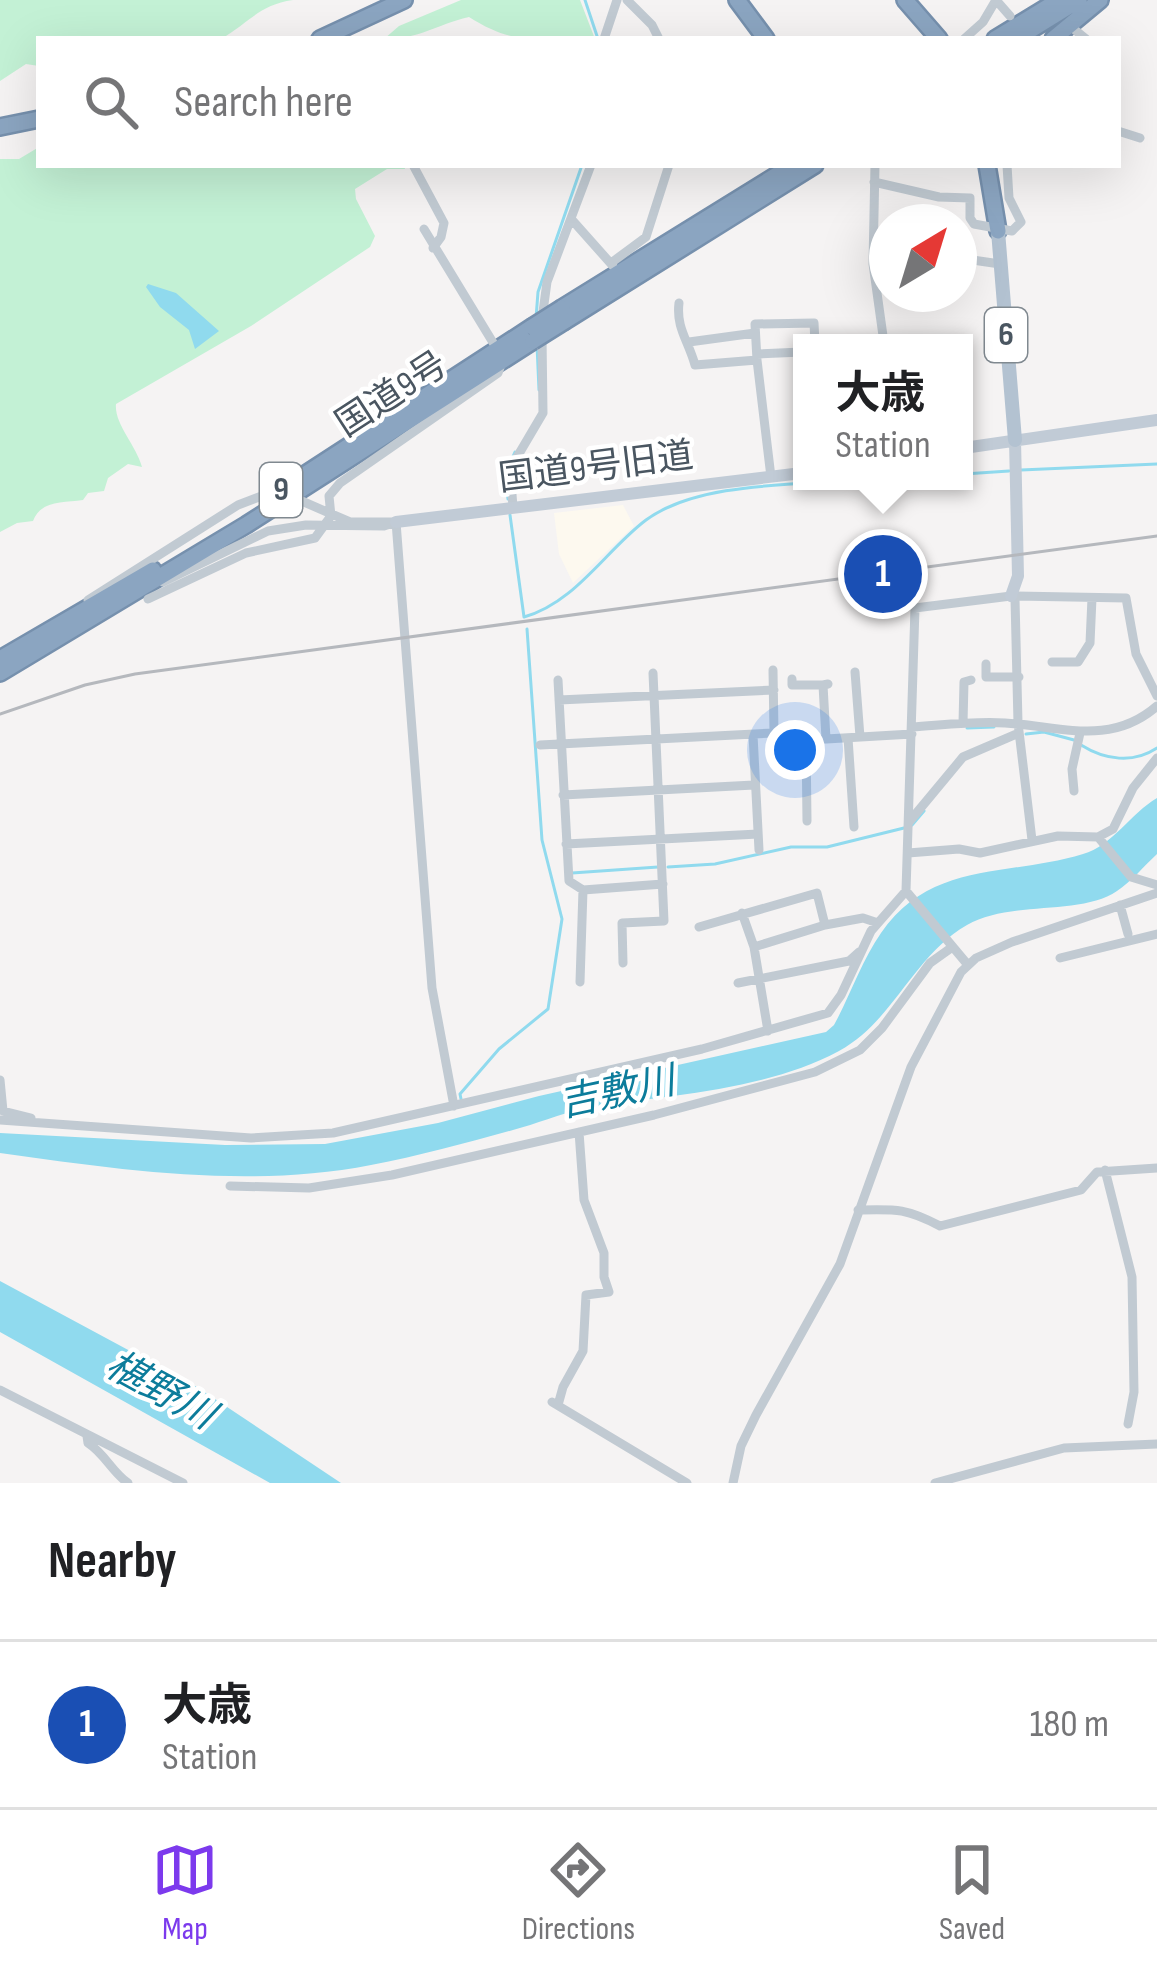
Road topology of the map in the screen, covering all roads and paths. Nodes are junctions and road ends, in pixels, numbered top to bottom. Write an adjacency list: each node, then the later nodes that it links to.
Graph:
1 (386, 0): 14 (highway)
2 (404, 0): 15 (highway)
3 (617, 0): 16 (street)
4 (627, 0): 17 (street)
5 (737, 0): 18 (highway)
6 (905, 0): 19 (highway)
7 (919, 0): 20 (highway)
8 (996, 0): 12 (street); 21 (street)
9 (1059, 0): 22 (highway)
10 (1079, 0): 23 (highway)
11 (1100, 0): 24 (highway)
12 (1010, 16)
13 (1075, 30): 25 (street)
14 (309, 36)
15 (326, 36)
16 (605, 36)
17 (658, 36)
18 (764, 36)
19 (936, 36)
20 (947, 36)
21 (967, 36)
22 (1000, 36)
23 (1021, 36)
24 (1057, 36)
25 (1082, 36)
26 (36, 122): 27 (highway)
27 (0, 129)
28 (1121, 132): 29 (street)
29 (1140, 138)
30 (415, 168): 42 (street)
31 (591, 168): 39 (street)
32 (668, 168): 45 (street)
33 (788, 168): 45 (highway, 国道9号 / 9)
34 (809, 168): 47 (highway, 国道9号 / 9)
35 (875, 168): 38 (street)
36 (991, 168): 41 (highway)
37 (1007, 168): 41 (street)
38 (874, 182): 41 (street); 50 (street)
39 (573, 221): 45 (street); 62 (street)
40 (424, 229): 42 (street)
41 (998, 230): 44 (main road, 6)
42 (433, 248): 53 (street)
43 (977, 261): 44 (street)
44 (1000, 265): 56 (main road, 6)
45 (614, 268): 47 (highway, 国道9号 / 9)
46 (679, 303): 51 (street)
47 (564, 315): 53 (highway, 国道9号 / 9, bridge)
48 (755, 333): 49 (street); 51 (street); 54 (street)
49 (815, 334)
50 (883, 334)
51 (689, 342): 54 (street)
52 (793, 353): 54 (street)
53 (500, 354): 63 (street); 66 (highway, 国道9号 / 9); 69 (highway, 国道9号 / 9)
54 (757, 357): 59 (street)
55 (1157, 420): 56 (street)
56 (1015, 440): 57 (street); 67 (street)
57 (973, 447)
58 (793, 473): 59 (street, 国道9号旧道)
59 (771, 477): 62 (street, 国道9号旧道)
60 (267, 494): 69 (street)
61 (297, 499): 63 (street, 国道9号旧道)
62 (513, 507): 64 (street, 国道9号旧道)
63 (331, 516): 64 (street, 国道9号旧道); 65 (street)
64 (396, 522): 65 (street, 国道9号旧道); 138 (street)
65 (325, 527): 66 (street); 66 (street, 国道9号旧道)
66 (141, 596): 75 (highway, 国道9号 / 9)
67 (1013, 598): 68 (street); 78 (street); 91 (street)
68 (1092, 598): 71 (street); 85 (street)
69 (25, 644): 70 (highway, 国道9号 / 9)
70 (0, 659)
71 (1052, 662)
72 (986, 664): 77 (street)
73 (772, 670): 83 (street)
74 (855, 672): 95 (street)
75 (0, 673)
76 (653, 673): 84 (street)
77 (986, 676): 78 (street); 82 (street)
78 (1018, 676): 90 (street)
79 (558, 680): 86 (street)
80 (971, 680): 88 (street)
81 (792, 685): 98 (street)
82 (986, 689)
83 (774, 690): 84 (street); 92 (street)
84 (655, 695): 86 (street); 96 (street)
85 (1157, 696)
86 (559, 700): 99 (street)
87 (1153, 710): 89 (street); 93 (street)
88 (963, 724): 90 (street); 91 (street)
89 (1157, 726)
90 (1018, 728): 93 (street); 107 (street); 112 (street)
91 (912, 730): 95 (street); 107 (street)
92 (774, 733): 94 (street); 97 (street)
93 (1080, 733): 104 (street)
94 (753, 735): 96 (street); 102 (street)
95 (854, 738): 98 (street); 108 (street)
96 (659, 739): 99 (street); 103 (street)
97 (806, 739): 98 (street); 106 (street)
98 (826, 740)
99 (561, 744): 100 (street); 105 (street)
100 (540, 745)
101 (1157, 758): 111 (street)
102 (754, 785): 103 (street); 109 (street)
103 (659, 790): 105 (street); 110 (street)
104 (1074, 791)
105 (563, 795): 113 (street)
106 (808, 821)
107 (909, 822): 115 (street)
108 (854, 827)
109 (758, 834): 110 (street); 114 (street)
110 (663, 839): 113 (street); 116 (street)
111 (1101, 839): 112 (street); 117 (street)
112 (1032, 840): 115 (street)
113 (566, 844): 118 (street)
114 (759, 850)
115 (908, 853): 119 (street)
116 (663, 884): 118 (street); 131 (street)
117 (1157, 889): 120 (street)
118 (583, 890): 133 (street)
119 (908, 893): 122 (street); 129 (street)
120 (1120, 905): 125 (street); 132 (street)
121 (742, 914): 123 (street); 124 (street); 127 (street)
122 (878, 923): 123 (street); 128 (street)
123 (826, 925): 127 (street)
124 (699, 927)
125 (1128, 934)
126 (1157, 934): 130 (street)
127 (754, 947): 135 (street)
128 (863, 948): 135 (street); 136 (street)
129 (952, 948): 132 (street); 141 (street)
130 (1060, 958)
131 (623, 963)
132 (968, 965): 145 (street)
133 (580, 982)
134 (738, 982): 135 (street)
135 (757, 982): 136 (street)
136 (768, 1031): 138 (street)
137 (0, 1080): 140 (street)
138 (459, 1104): 140 (street)
139 (0, 1120): 140 (street)
140 (34, 1122)
141 (579, 1132): 144 (street); 152 (street)
142 (1157, 1168): 143 (street)
143 (1105, 1170): 145 (street); 147 (street)
144 (230, 1186)
145 (858, 1210): 153 (street)
146 (0, 1390): 148 (street)
147 (1128, 1424)
148 (87, 1436): 150 (street); 151 (street)
149 (1157, 1444): 154 (street)
150 (128, 1483)
151 (183, 1483)
152 (687, 1483)
153 (733, 1483)
154 (935, 1483)

